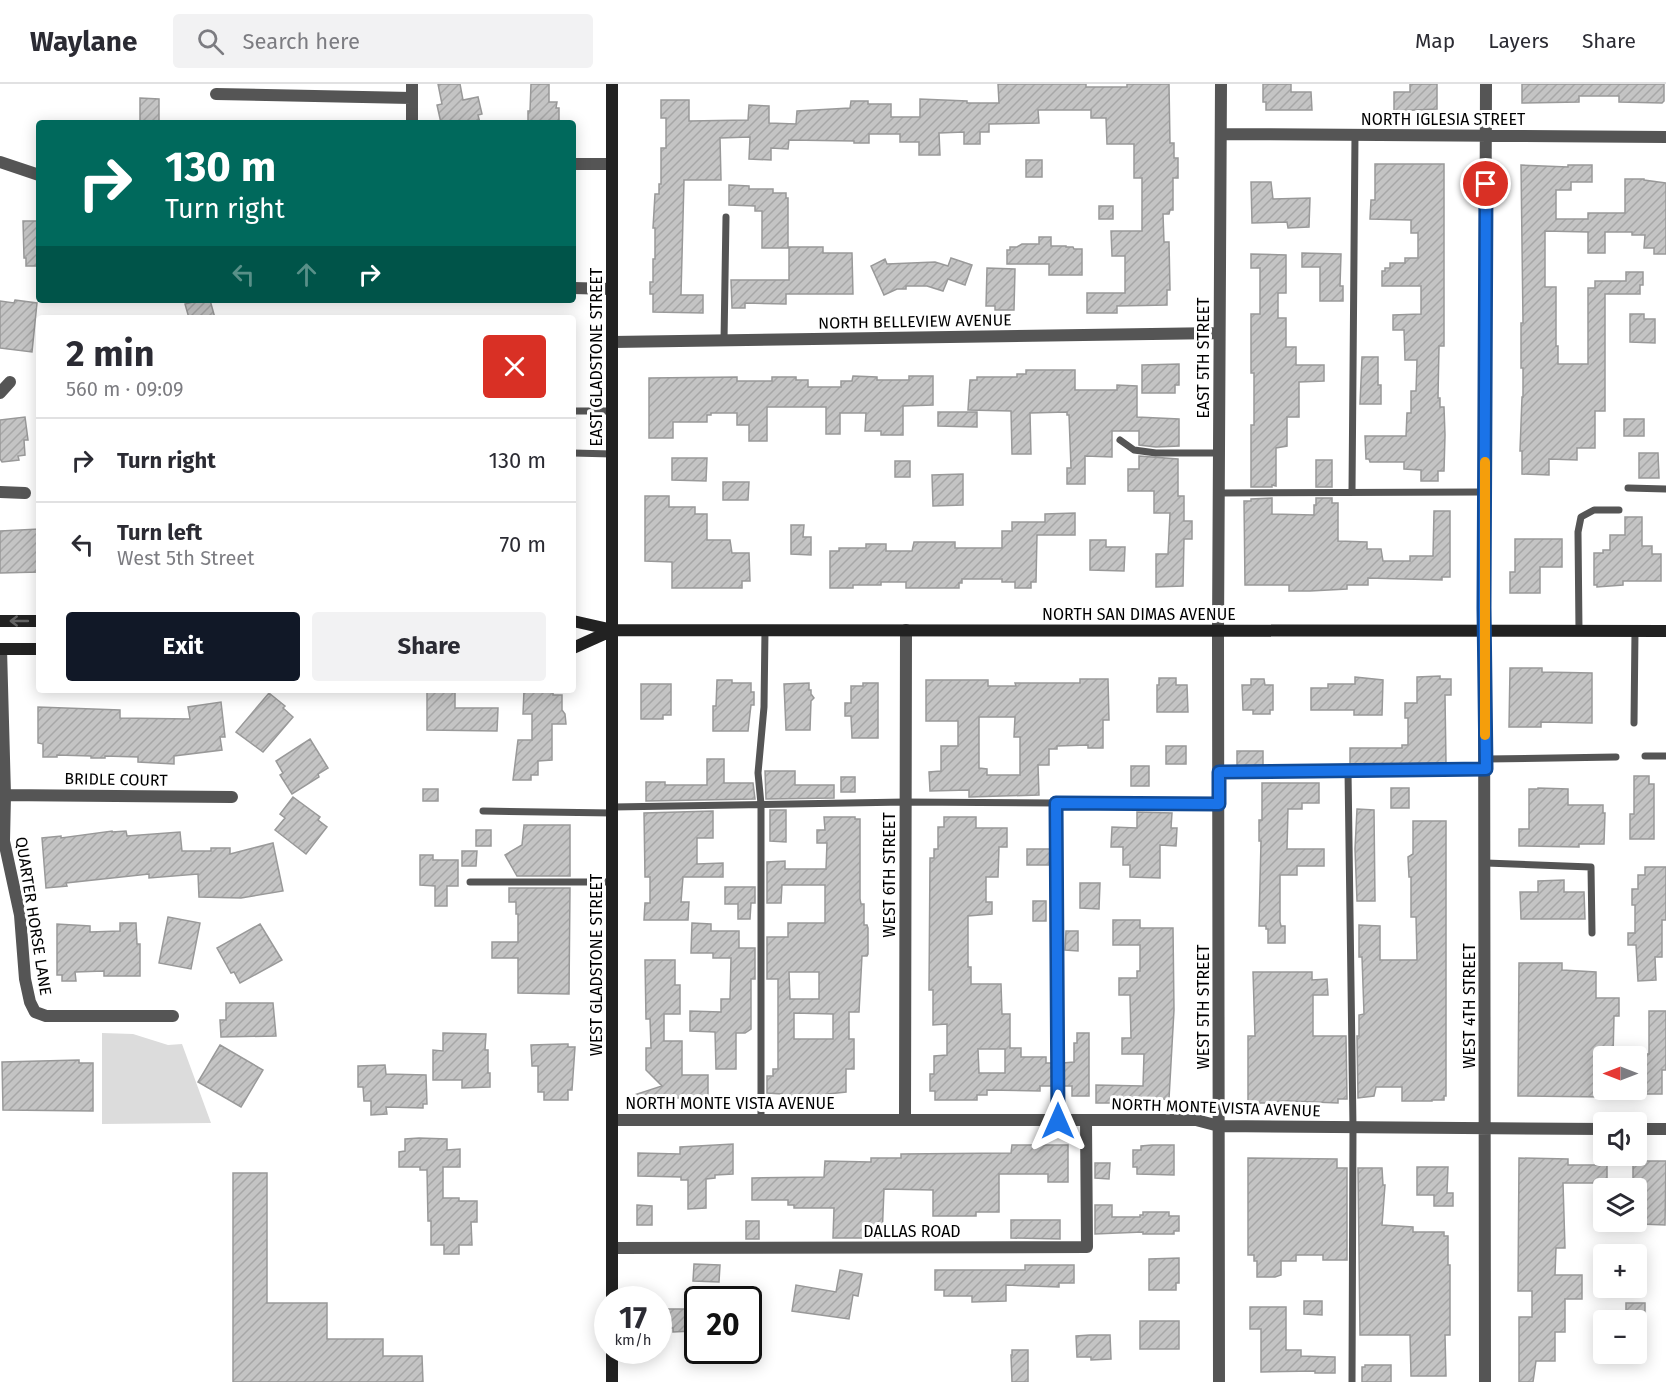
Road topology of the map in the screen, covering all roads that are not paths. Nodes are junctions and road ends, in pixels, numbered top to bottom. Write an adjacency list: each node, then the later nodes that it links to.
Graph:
1 (412, 84): 6 (street)
2 (612, 84): 14 (main road, EAST GLADSTONE STREET)
3 (1221, 84): 8 (street, EAST 5TH STREET)
4 (1486, 84): 10 (street, WEST 4TH STREET)
5 (216, 94): 6 (street)
6 (411, 98): 7 (street)
7 (412, 120)
8 (1221, 134): 9 (street, NORTH IGLESIA STREET); 19 (street, EAST 5TH STREET)
9 (1355, 135): 10 (street, NORTH IGLESIA STREET); 33 (lane)
10 (1486, 137): 11 (street, NORTH IGLESIA STREET); 34 (street, WEST 4TH STREET)
11 (1666, 137)
12 (0, 162): 15 (street)
13 (576, 164): 14 (street)
14 (612, 164): 18 (main road, EAST GLADSTONE STREET)
15 (36, 174)
16 (726, 217): 20 (lane)
17 (576, 288): 18 (street)
18 (612, 289): 21 (main road, EAST GLADSTONE STREET)
19 (1219, 333): 20 (street, NORTH BELLEVIEW AVENUE); 28 (street, EAST 5TH STREET)
20 (724, 341): 21 (street, NORTH BELLEVIEW AVENUE)
21 (612, 342): 25 (main road, EAST GLADSTONE STREET)
22 (10, 382): 23 (street)
23 (0, 393)
24 (576, 411): 25 (lane)
25 (612, 411): 29 (main road, EAST GLADSTONE STREET)
26 (1120, 440): 28 (lane)
27 (576, 453): 29 (lane)
28 (1219, 453): 36 (street, EAST 5TH STREET)
29 (612, 454): 41 (main road, EAST GLADSTONE STREET)
30 (1628, 488): 31 (lane)
31 (1666, 489)
32 (0, 492): 35 (street)
33 (1352, 492): 34 (lane); 36 (lane)
34 (1485, 492): 45 (street, WEST 4TH STREET)
35 (25, 493)
36 (1219, 493): 44 (street, EAST 5TH STREET)
37 (1618, 510): 46 (lane)
38 (0, 621): 39 (main road, one-way to 38)
39 (36, 621)
40 (576, 622): 41 (main road, NORTH SAN DIMAS AVENUE)
41 (613, 630): 42 (main road, NORTH SAN DIMAS AVENUE); 49 (main road, NORTH SAN DIMAS AVENUE); 66 (main road, WEST GLADSTONE STREET)
42 (765, 630): 43 (main road, NORTH SAN DIMAS AVENUE); 63 (lane)
43 (906, 630): 44 (main road, NORTH SAN DIMAS AVENUE); 61 (street, WEST 6TH STREET)
44 (1218, 631): 45 (main road, NORTH SAN DIMAS AVENUE); 58 (street, WEST 5TH STREET)
45 (1484, 631): 46 (main road, NORTH SAN DIMAS AVENUE); 56 (street, WEST 4TH STREET)
46 (1579, 631): 47 (main road, NORTH SAN DIMAS AVENUE)
47 (1635, 631): 48 (main road, NORTH SAN DIMAS AVENUE); 52 (lane)
48 (1666, 631)
49 (576, 647)
50 (1, 649): 51 (main road); 59 (street, QUARTER HORSE LANE)
51 (36, 649)
52 (1634, 723)
53 (1645, 756): 54 (lane)
54 (1666, 756)
55 (1616, 757): 56 (lane)
56 (1486, 764): 57 (lane); 67 (street, WEST 4TH STREET)
57 (1348, 771): 58 (lane); 78 (lane)
58 (1219, 772): 64 (street, WEST 5TH STREET)
59 (2, 795): 60 (street, BRIDLE COURT); 71 (street, QUARTER HORSE LANE)
60 (232, 797)
61 (905, 802): 62 (lane); 63 (lane); 74 (street, WEST 6TH STREET)
62 (1056, 803): 64 (lane); 75 (lane)
63 (761, 804): 66 (lane); 73 (lane)
64 (1219, 804): 77 (street, WEST 5TH STREET)
65 (483, 810): 66 (lane)
66 (613, 810): 69 (main road, WEST GLADSTONE STREET)
67 (1486, 863): 70 (lane); 79 (street, WEST 4TH STREET)
68 (470, 882): 69 (lane)
69 (613, 882): 72 (main road, WEST GLADSTONE STREET)
70 (1592, 933)
71 (173, 1016)
72 (612, 1120): 73 (street, NORTH MONTE VISTA AVENUE); 83 (main road, WEST GLADSTONE STREET)
73 (761, 1120): 74 (street, NORTH MONTE VISTA AVENUE)
74 (905, 1120): 75 (street, NORTH MONTE VISTA AVENUE)
75 (1058, 1121): 76 (street, NORTH MONTE VISTA AVENUE)
76 (1086, 1121): 77 (street, NORTH MONTE VISTA AVENUE); 83 (street, DALLAS ROAD)
77 (1219, 1126): 78 (street, NORTH MONTE VISTA AVENUE); 87 (street, WEST 5TH STREET)
78 (1353, 1127): 79 (street, NORTH MONTE VISTA AVENUE); 88 (lane)
79 (1485, 1128): 80 (street, NORTH MONTE VISTA AVENUE); 89 (street, WEST 4TH STREET)
80 (1593, 1129)
81 (1647, 1129): 82 (street)
82 (1666, 1129)
83 (612, 1248): 84 (main road, WEST GLADSTONE STREET)
84 (612, 1286)
85 (612, 1364): 86 (main road)
86 (612, 1382)
87 (1219, 1382)
88 (1352, 1382)
89 (1485, 1382)

